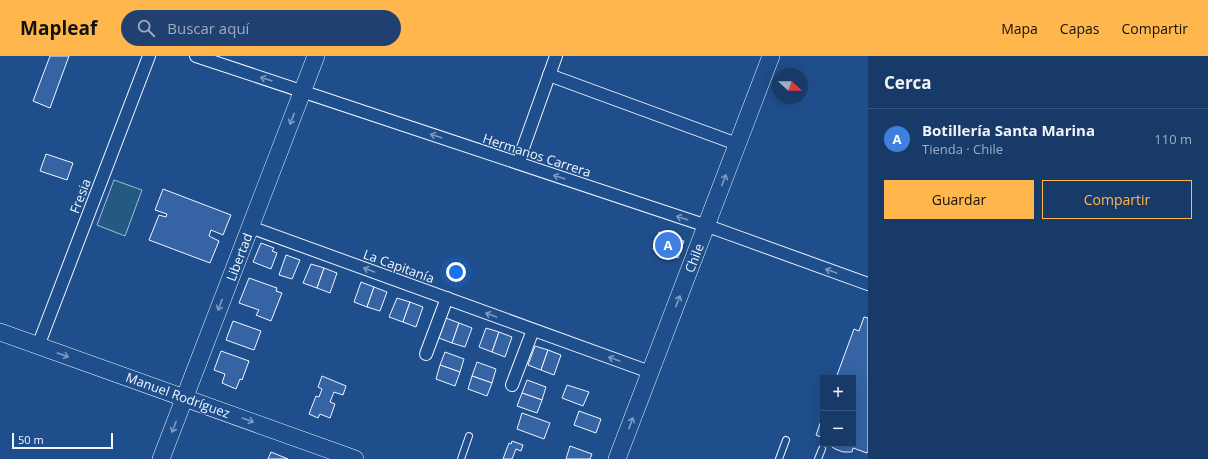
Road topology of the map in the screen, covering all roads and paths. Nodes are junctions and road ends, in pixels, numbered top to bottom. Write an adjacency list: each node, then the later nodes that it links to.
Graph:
1 (150, 56): 16 (street, Fresia)
2 (196, 56): 7 (street, Hermanos Carrera, one-way to 2)
3 (316, 56): 7 (street, Libertad)
4 (556, 56): 6 (street)
5 (771, 56): 8 (street, Chile)
6 (549, 76): 8 (street); 9 (street)
7 (302, 91): 9 (street, Hermanos Carrera, one-way to 7); 11 (street, Libertad, one-way to 11)
8 (737, 144): 10 (street, Chile, one-way to 8)
9 (519, 163): 10 (street, Hermanos Carrera, one-way to 9)
10 (706, 226): 12 (street, Hermanos Carrera, one-way to 10); 18 (street, Chile, one-way to 10)
11 (250, 227): 13 (street, La Capitanía, one-way to 11); 20 (street, Libertad, one-way to 20)
12 (868, 284)
13 (447, 298): 14 (street, La Capitanía, one-way to 13); 17 (street)
14 (533, 330): 18 (street, La Capitanía, one-way to 14); 19 (street)
15 (0, 332): 16 (street, Manuel Rodríguez)
16 (38, 346): 20 (street, Manuel Rodríguez, one-way to 20)
17 (426, 354)
18 (650, 372): 27 (street, Chile, one-way to 18)
19 (512, 385)
20 (185, 398): 24 (street, Libertad, one-way to 24); 25 (street, Manuel Rodríguez, one-way to 25)
21 (469, 436): 26 (lane)
22 (786, 440): 28 (lane)
23 (822, 449): 29 (lane)
24 (161, 459)
25 (355, 459)
26 (461, 459)
27 (617, 459)
28 (779, 459)
29 (818, 459)

